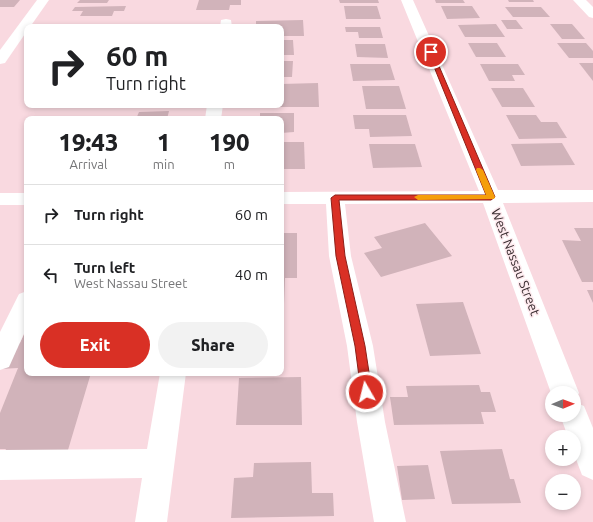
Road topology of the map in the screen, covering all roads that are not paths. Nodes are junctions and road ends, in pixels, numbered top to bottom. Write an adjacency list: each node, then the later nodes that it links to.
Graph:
1 (43, 0): 5 (street)
2 (407, 0): 9 (street, West Nassau Street)
3 (579, 0): 4 (street)
4 (593, 14)
5 (26, 24)
6 (24, 27): 7 (street)
7 (0, 60)
8 (593, 196): 9 (street)
9 (491, 197): 11 (street); 17 (street, West Nassau Street)
10 (284, 198): 11 (street)
11 (335, 198): 23 (street)
12 (0, 199): 13 (street)
13 (24, 199)
14 (24, 307): 15 (street)
15 (0, 359)
16 (173, 376): 19 (street)
17 (562, 386)
18 (577, 422): 21 (street)
19 (159, 463): 20 (street); 22 (street)
20 (0, 465)
21 (593, 465)
22 (151, 522)
23 (390, 522)

